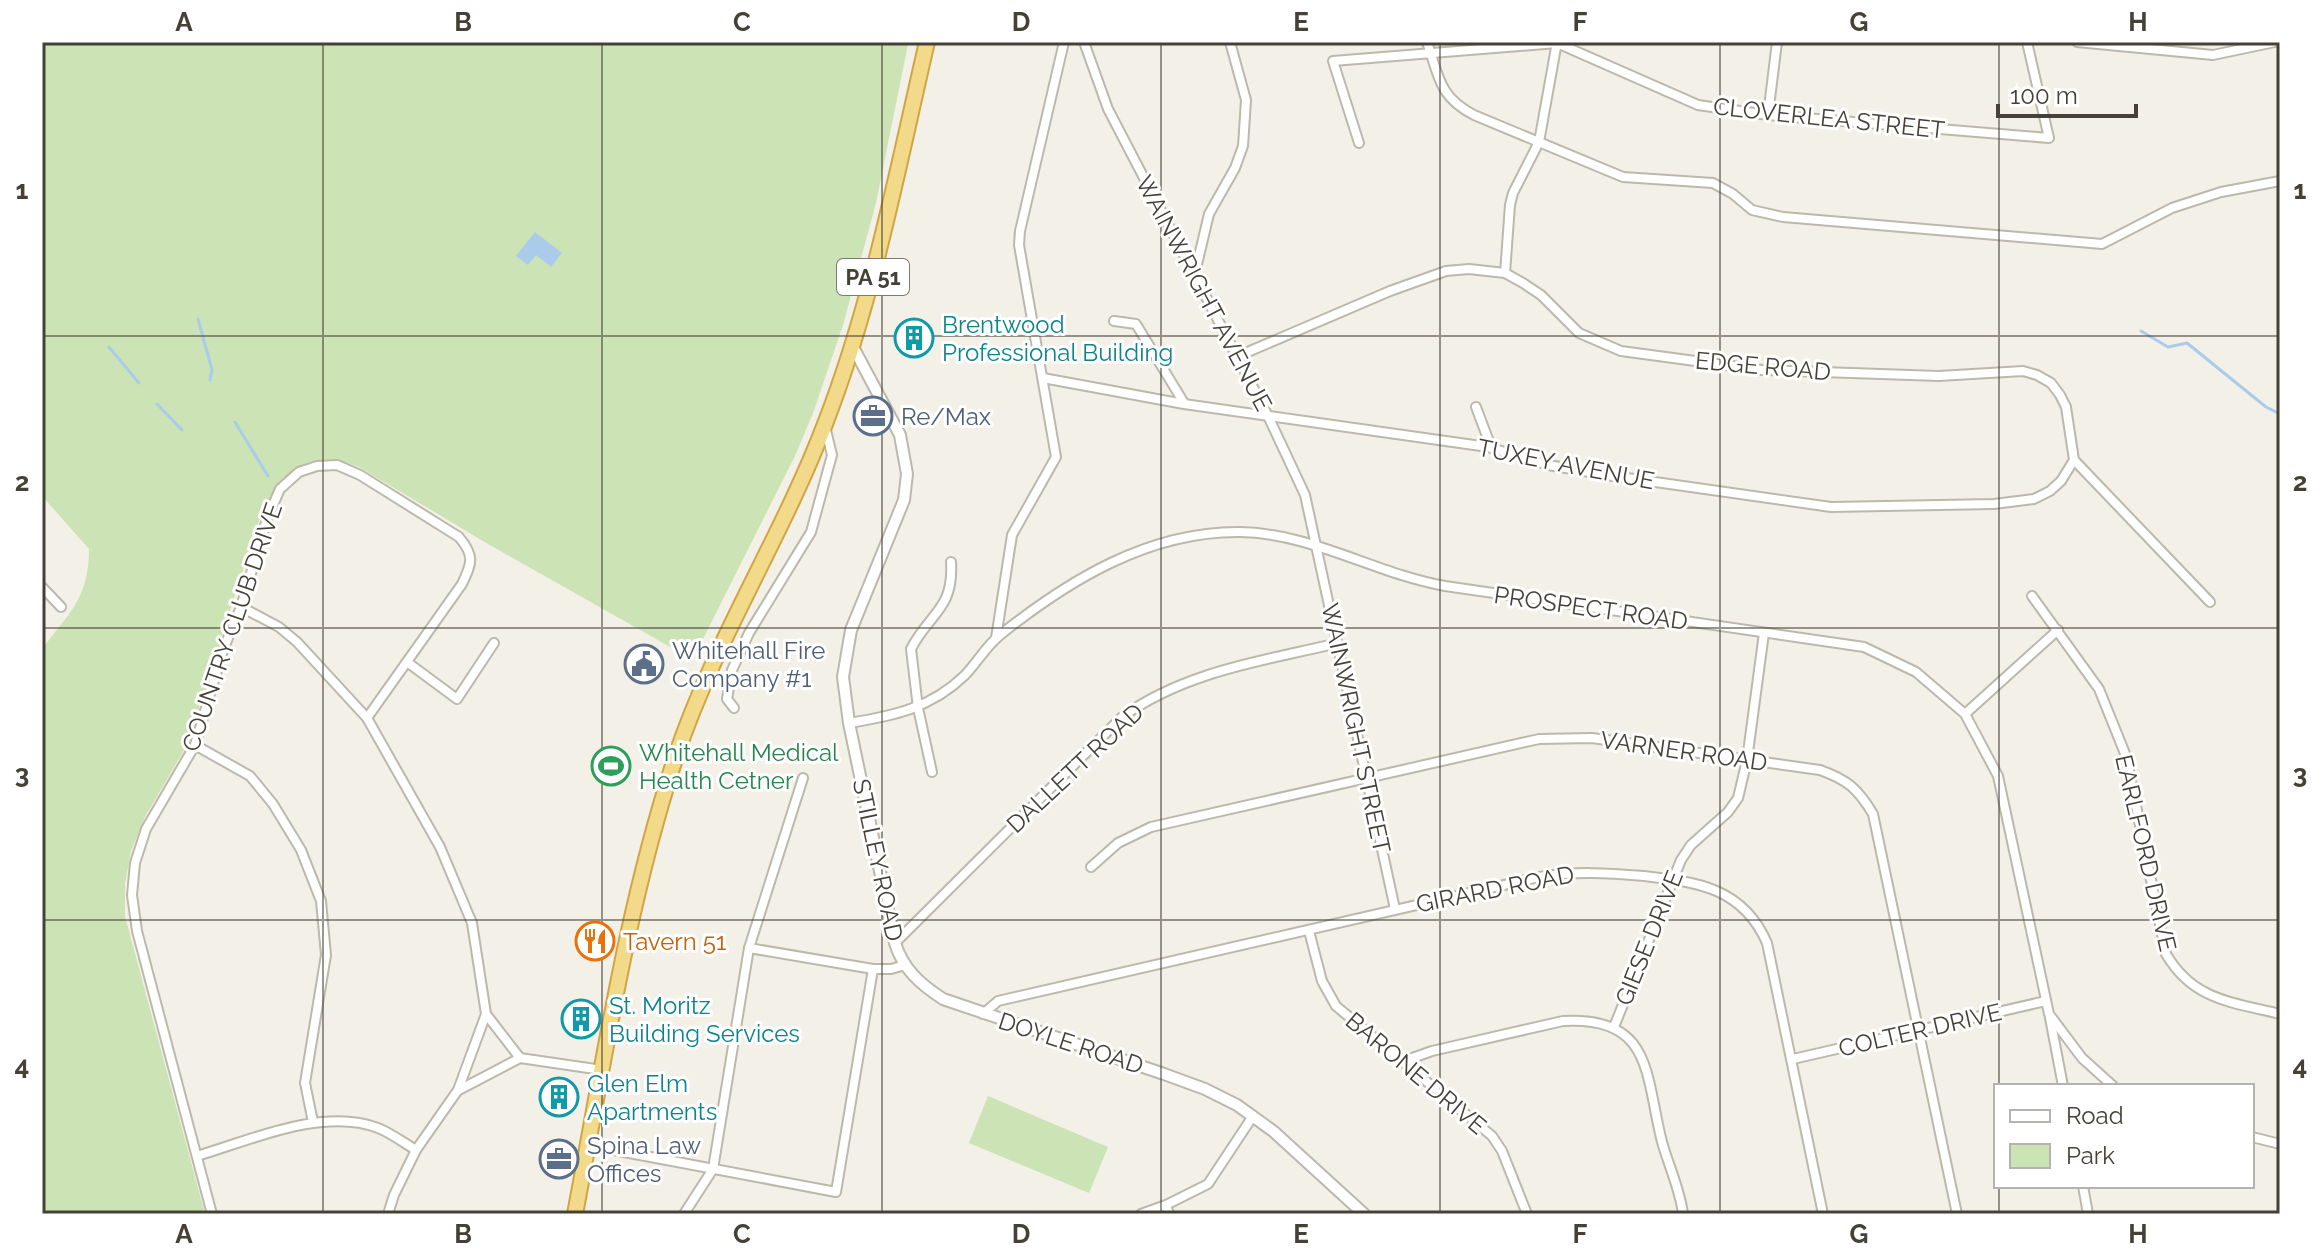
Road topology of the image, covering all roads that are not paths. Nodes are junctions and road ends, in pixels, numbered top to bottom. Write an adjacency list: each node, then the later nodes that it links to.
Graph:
1 (927, 42): 19 (highway, PA 51)
2 (1064, 42): 21 (street)
3 (1084, 42): 17 (street, WAINWRIGHT AVENUE)
4 (1230, 42): 17 (street)
5 (1427, 42): 11 (street)
6 (1557, 42): 11 (street, CLOVERLEA STREET); 12 (street, CLOVERLEA STREET); 13 (street)
7 (1777, 42): 12 (street)
8 (2027, 42): 12 (street, CLOVERLEA STREET)
9 (2077, 42): 10 (street)
10 (2275, 42)
11 (1430, 52): 13 (street); 14 (street, CLOVERLEA STREET)
12 (1768, 115)
13 (1539, 142): 15 (street); 16 (street)
14 (1359, 143)
15 (2280, 181)
16 (1505, 273): 20 (street, EDGE ROAD); 27 (street, EDGE ROAD)
17 (1194, 277): 20 (street, WAINWRIGHT AVENUE)
18 (1114, 321): 22 (street)
19 (853, 347): 25 (highway, PA 51); 45 (street, STILLEY ROAD)
20 (1236, 357): 24 (street, WAINWRIGHT AVENUE)
21 (1043, 378): 22 (street, TUXEY AVENUE); 37 (street)
22 (1184, 404): 24 (street, TUXEY AVENUE)
23 (1476, 407): 26 (street)
24 (1268, 416): 26 (street, TUXEY AVENUE); 28 (street, WAINWRIGHT AVENUE)
25 (824, 426): 41 (street); 69 (highway, PA 51)
26 (1491, 447): 27 (street, TUXEY AVENUE)
27 (2074, 460): 32 (street)
28 (1318, 547): 36 (street, PROSPECT ROAD); 37 (street, PROSPECT ROAD); 39 (street, WAINWRIGHT STREET)
29 (951, 562): 42 (street)
30 (42, 587): 33 (street)
31 (2032, 596): 35 (street, EARLFORD DRIVE)
32 (2210, 602)
33 (61, 607)
34 (241, 607): 40 (street, COUNTRY CLUB DRIVE); 44 (street); 46 (street, COUNTRY CLUB DRIVE)
35 (2058, 630): 43 (street); 63 (street, EARLFORD DRIVE)
36 (1764, 633): 43 (street, PROSPECT ROAD); 47 (street, GIESE DRIVE)
37 (996, 638): 42 (street, PROSPECT ROAD)
38 (494, 643): 40 (street)
39 (1338, 643): 50 (street, WAINWRIGHT STREET); 55 (street, DALLETT ROAD)
40 (407, 662): 44 (street, COUNTRY CLUB DRIVE)
41 (734, 708)
42 (918, 708): 45 (street, PROSPECT ROAD); 48 (street)
43 (1965, 714): 59 (street, PROSPECT ROAD)
44 (367, 718): 60 (street)
45 (849, 723): 55 (street, STILLEY ROAD)
46 (195, 745): 74 (street); 79 (street, COUNTRY CLUB DRIVE)
47 (1747, 760): 50 (street, VARNER ROAD); 52 (street, GIESE DRIVE); 65 (street, VARNER ROAD)
48 (932, 772)
49 (803, 778): 56 (street)
50 (1366, 779): 51 (street, VARNER ROAD); 53 (street, WAINWRIGHT STREET)
51 (1091, 867)
52 (1672, 879): 53 (street, GIRARD ROAD); 64 (street, GIESE DRIVE); 67 (street, GIRARD ROAD)
53 (1395, 909): 54 (street, GIRARD ROAD)
54 (1309, 931): 61 (street, GIRARD ROAD); 68 (street, BARONE DRIVE)
55 (895, 943): 57 (street, STILLEY ROAD)
56 (749, 948): 58 (street); 80 (street)
57 (905, 965): 58 (street); 61 (street, DOYLE ROAD)
58 (873, 969): 80 (street)
59 (2046, 1001): 62 (street, PROSPECT ROAD); 65 (street, COLTER DRIVE)
60 (486, 1014): 66 (street); 72 (street)
61 (983, 1014): 73 (street, DOYLE ROAD)
62 (2049, 1014): 70 (street); 71 (street, PROSPECT ROAD)
63 (2280, 1014)
64 (1614, 1027): 68 (street); 90 (street)
65 (1918, 1031): 67 (street, COLTER DRIVE); 92 (street, VARNER ROAD)
66 (520, 1058): 69 (street); 72 (street)
67 (1793, 1059): 91 (street, GIRARD ROAD)
68 (1404, 1061): 89 (street, BARONE DRIVE)
69 (602, 1070): 85 (highway, PA 51)
70 (2063, 1084)
71 (2111, 1084)
72 (458, 1090): 78 (street)
73 (1253, 1116): 82 (street); 88 (street, DOYLE ROAD)
74 (313, 1122): 78 (street); 79 (street)
75 (2254, 1138): 76 (street)
76 (2280, 1144)
77 (608, 1149): 80 (street)
78 (416, 1150): 84 (street)
79 (197, 1156): 83 (street, COUNTRY CLUB DRIVE)
80 (713, 1169): 86 (street)
81 (2083, 1188): 93 (street)
82 (1168, 1210): 87 (street)
83 (212, 1214)
84 (388, 1214)
85 (575, 1214)
86 (684, 1214)
87 (1141, 1214)
88 (1364, 1214)
89 (1527, 1214)
90 (1683, 1214)
91 (1823, 1214)
92 (1957, 1214)
93 (2088, 1214)

